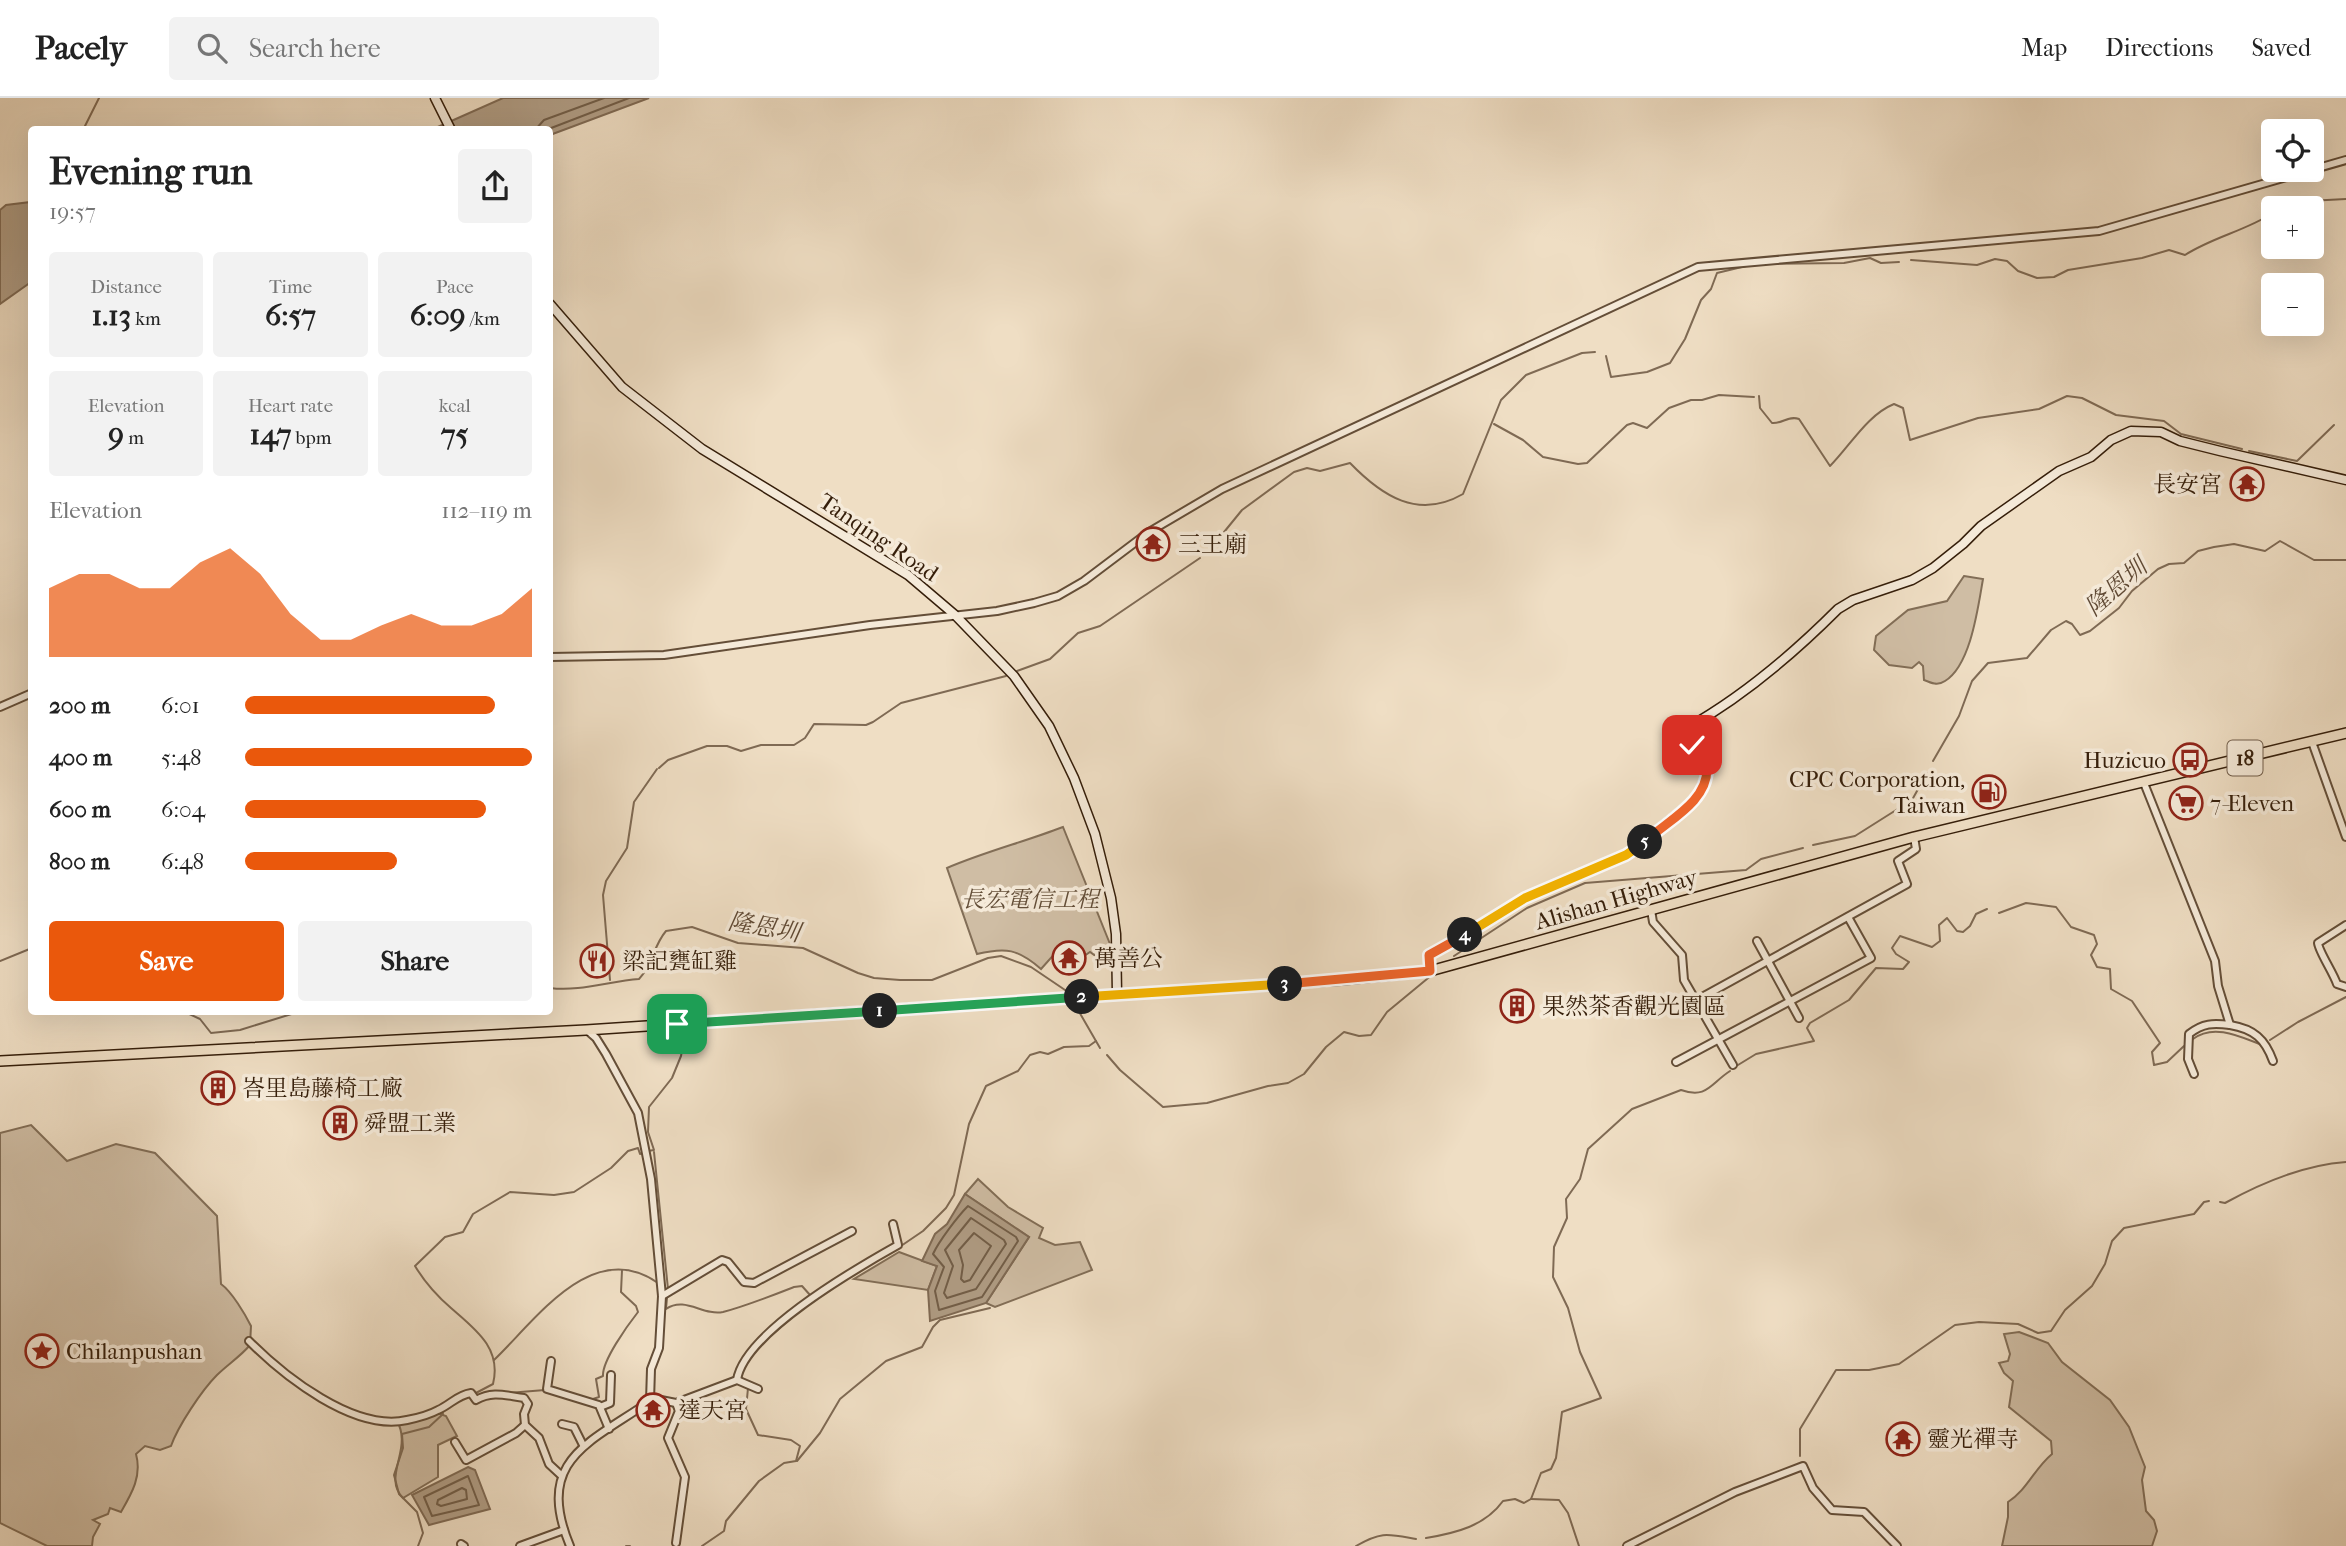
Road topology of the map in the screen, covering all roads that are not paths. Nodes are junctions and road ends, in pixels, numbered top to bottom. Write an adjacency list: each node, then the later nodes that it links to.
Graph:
1 (435, 98): 2 (street)
2 (449, 126)
3 (2346, 160): 6 (street)
4 (553, 307): 6 (street, Tanqing Road)
5 (2346, 480): 20 (street)
6 (955, 615): 7 (street); 22 (street, Tanqing Road)
7 (553, 657)
8 (28, 695): 9 (street)
9 (0, 707)
10 (2346, 733): 11 (main road, 18)
11 (2312, 742): 12 (main road, 18); 14 (street)
12 (2144, 783): 13 (main road, Alishan Highway / 18); 26 (street)
13 (1914, 837): 15 (main road, Alishan Highway / 18); 16 (street)
14 (2346, 837)
15 (1651, 910): 20 (main road, Alishan Highway / 18); 24 (street)
16 (1848, 917): 19 (street); 23 (street)
17 (2346, 925): 21 (street)
18 (1757, 941): 19 (street)
19 (1768, 961): 23 (street); 24 (street)
20 (1430, 971): 22 (main road, Alishan Highway / 18)
21 (2346, 987)
22 (1117, 994): 27 (main road, Alishan Highway / 18)
23 (1790, 1001): 25 (street); 28 (street)
24 (1695, 1002): 28 (street)
25 (1799, 1018)
26 (2230, 1025): 30 (street); 33 (street)
27 (586, 1030): 29 (main road, Alishan Highway / 18); 36 (street)
28 (1719, 1040): 31 (street); 32 (street)
29 (0, 1061)
30 (2273, 1061)
31 (1676, 1062)
32 (1733, 1065)
33 (2194, 1074)
34 (892, 1224): 40 (street)
35 (852, 1231): 36 (street)
36 (662, 1296): 42 (street)
37 (249, 1341): 45 (street)
38 (551, 1362): 44 (street)
39 (611, 1375): 44 (street)
40 (737, 1380): 41 (street); 43 (street)
41 (758, 1389)
42 (651, 1398): 43 (street); 47 (street)
43 (676, 1403): 52 (street)
44 (600, 1407): 47 (street)
45 (525, 1424): 48 (street); 50 (street)
46 (562, 1424): 49 (street)
47 (609, 1429): 49 (street)
48 (455, 1442)
49 (583, 1445): 50 (street)
50 (562, 1476): 51 (street)
51 (564, 1530): 53 (street); 54 (street)
52 (676, 1543)
53 (520, 1546)
54 (570, 1546)
55 (1627, 1546): 56 (street)
56 (1897, 1546)

